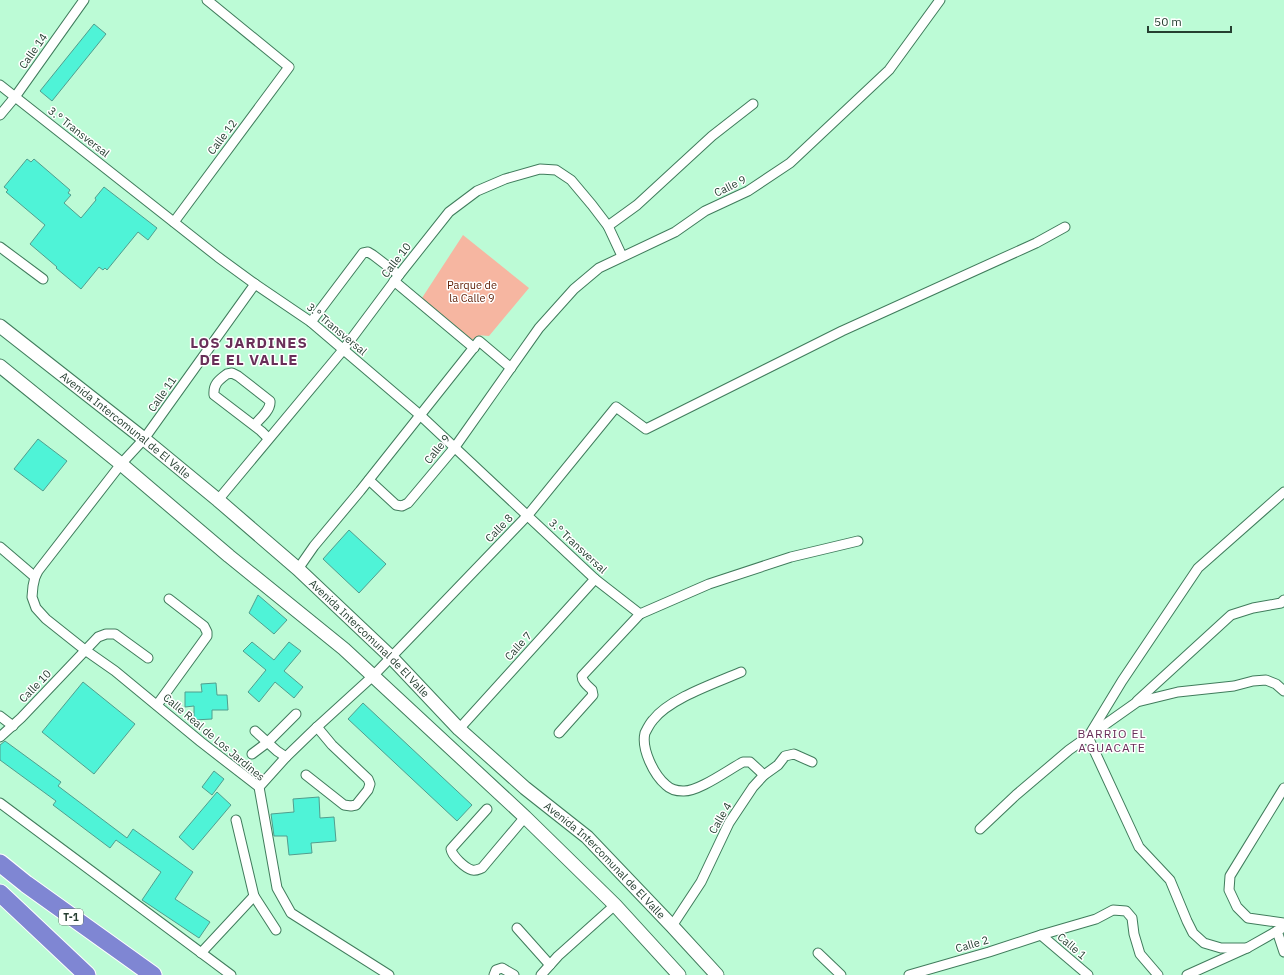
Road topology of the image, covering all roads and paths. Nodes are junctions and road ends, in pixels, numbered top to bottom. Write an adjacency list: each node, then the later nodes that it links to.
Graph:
1 (84, 0): 6 (street, Calle 14)
2 (207, 0): 4 (street)
3 (940, 0): 13 (street, Calle 9)
4 (218, 3): 9 (street, Calle 12)
5 (0, 85): 6 (street, 3.° Transversal)
6 (15, 97): 8 (street, Calle 14); 9 (street, 3.° Transversal)
7 (753, 104): 10 (street)
8 (0, 116)
9 (174, 222): 16 (street, 3.° Transversal)
10 (608, 226): 13 (street, Calle 10); 14 (street, Calle 10)
11 (1065, 227): 32 (street, Calle 8)
12 (0, 247): 15 (street)
13 (622, 256): 22 (street, Calle 9)
14 (397, 278): 17 (street); 19 (street); 20 (street, Calle 10)
15 (43, 279)
16 (255, 284): 17 (street, 3.° Transversal); 26 (street, Calle 11)
17 (312, 322): 20 (street, 3.° Transversal)
18 (0, 326): 26 (main road, Avenida Intercomunal de El Valle)
19 (474, 348): 22 (street); 23 (street)
20 (343, 350): 23 (street, 3.° Transversal); 25 (street, Calle 10)
21 (0, 366): 28 (main road)
22 (511, 368): 27 (street, Calle 9)
23 (420, 415): 27 (street, 3.° Transversal); 29 (street)
24 (254, 425): 24 (street); 25 (street)
25 (268, 438): 31 (street, Calle 10)
26 (144, 439): 28 (street, Calle 11); 31 (main road, Avenida Intercomunal de El Valle)
27 (455, 447): 29 (street, Calle 9); 32 (street, 3.° Transversal)
28 (121, 464): 37 (street); 45 (main road)
29 (369, 480): 35 (street)
30 (1284, 492): 57 (street)
31 (218, 500): 35 (main road, Avenida Intercomunal de El Valle)
32 (528, 515): 36 (street, 3.° Transversal); 42 (street, Calle 8)
33 (858, 541): 40 (street)
34 (0, 547): 37 (street)
35 (298, 569): 42 (main road, Avenida Intercomunal de El Valle)
36 (595, 579): 40 (street, 3.° Transversal); 53 (street, Calle 7)
37 (34, 582): 41 (street, Calle Real de Los Jardines)
38 (169, 599): 48 (street)
39 (1284, 600): 47 (street)
40 (640, 614): 55 (street)
41 (85, 650): 43 (street, Calle 10); 48 (street, Calle Real de Los Jardines); 51 (street, Calle 10)
42 (391, 657): 45 (street, Calle 8); 53 (main road, Avenida Intercomunal de El Valle)
43 (148, 658)
44 (741, 672): 63 (street)
45 (373, 676): 52 (street); 68 (main road)
46 (1284, 691): 47 (street)
47 (1137, 702): 57 (street)
48 (157, 705): 64 (street, Calle Real de Los Jardines)
49 (296, 714): 58 (street)
50 (0, 716): 51 (street)
51 (13, 726): 56 (street, Calle 10)
52 (317, 727): 60 (street); 62 (street)
53 (459, 728): 78 (main road, Avenida Intercomunal de El Valle)
54 (255, 731): 58 (street)
55 (559, 733)
56 (0, 737)
57 (1088, 737): 70 (street); 83 (street)
58 (268, 742): 59 (street); 60 (street)
59 (252, 754)
60 (286, 757): 64 (street)
61 (812, 762): 63 (street, Calle 4)
62 (306, 775)
63 (764, 775): 78 (street, Calle 4)
64 (259, 787): 93 (street, Calle Real de Los Jardines)
65 (1284, 788): 77 (street)
66 (0, 803): 86 (street)
67 (487, 809): 68 (street)
68 (525, 817): 75 (main road)
69 (236, 820): 74 (street)
70 (980, 829)
71 (0, 863): 72 (highway, T-1)
72 (26, 884): 76 (highway); 84 (highway, T-1)
73 (0, 893): 76 (highway)
74 (254, 896): 81 (street); 86 (street)
75 (615, 905): 88 (street); 97 (main road)
76 (23, 915): 89 (highway)
77 (1284, 923)
78 (672, 926): 98 (main road, Avenida Intercomunal de El Valle)
79 (517, 928): 88 (street)
80 (1280, 929): 83 (street); 85 (street)
81 (276, 930)
82 (1041, 935): 100 (street, Calle 2); 101 (street, Calle 1); 102 (street, Calle 2)
83 (1247, 948): 103 (street)
84 (116, 949): 90 (highway); 91 (highway, T-1)
85 (1284, 952)
86 (201, 953): 92 (street)
87 (818, 953): 99 (street)
88 (550, 965): 96 (street)
89 (88, 975)
90 (144, 975)
91 (152, 975)
92 (231, 975)
93 (389, 975)
94 (494, 975): 95 (street)
95 (514, 975)
96 (541, 975)
97 (679, 975)
98 (717, 975)
99 (842, 975)
100 (909, 975)
101 (1088, 975)
102 (1158, 975)
103 (1187, 975)

